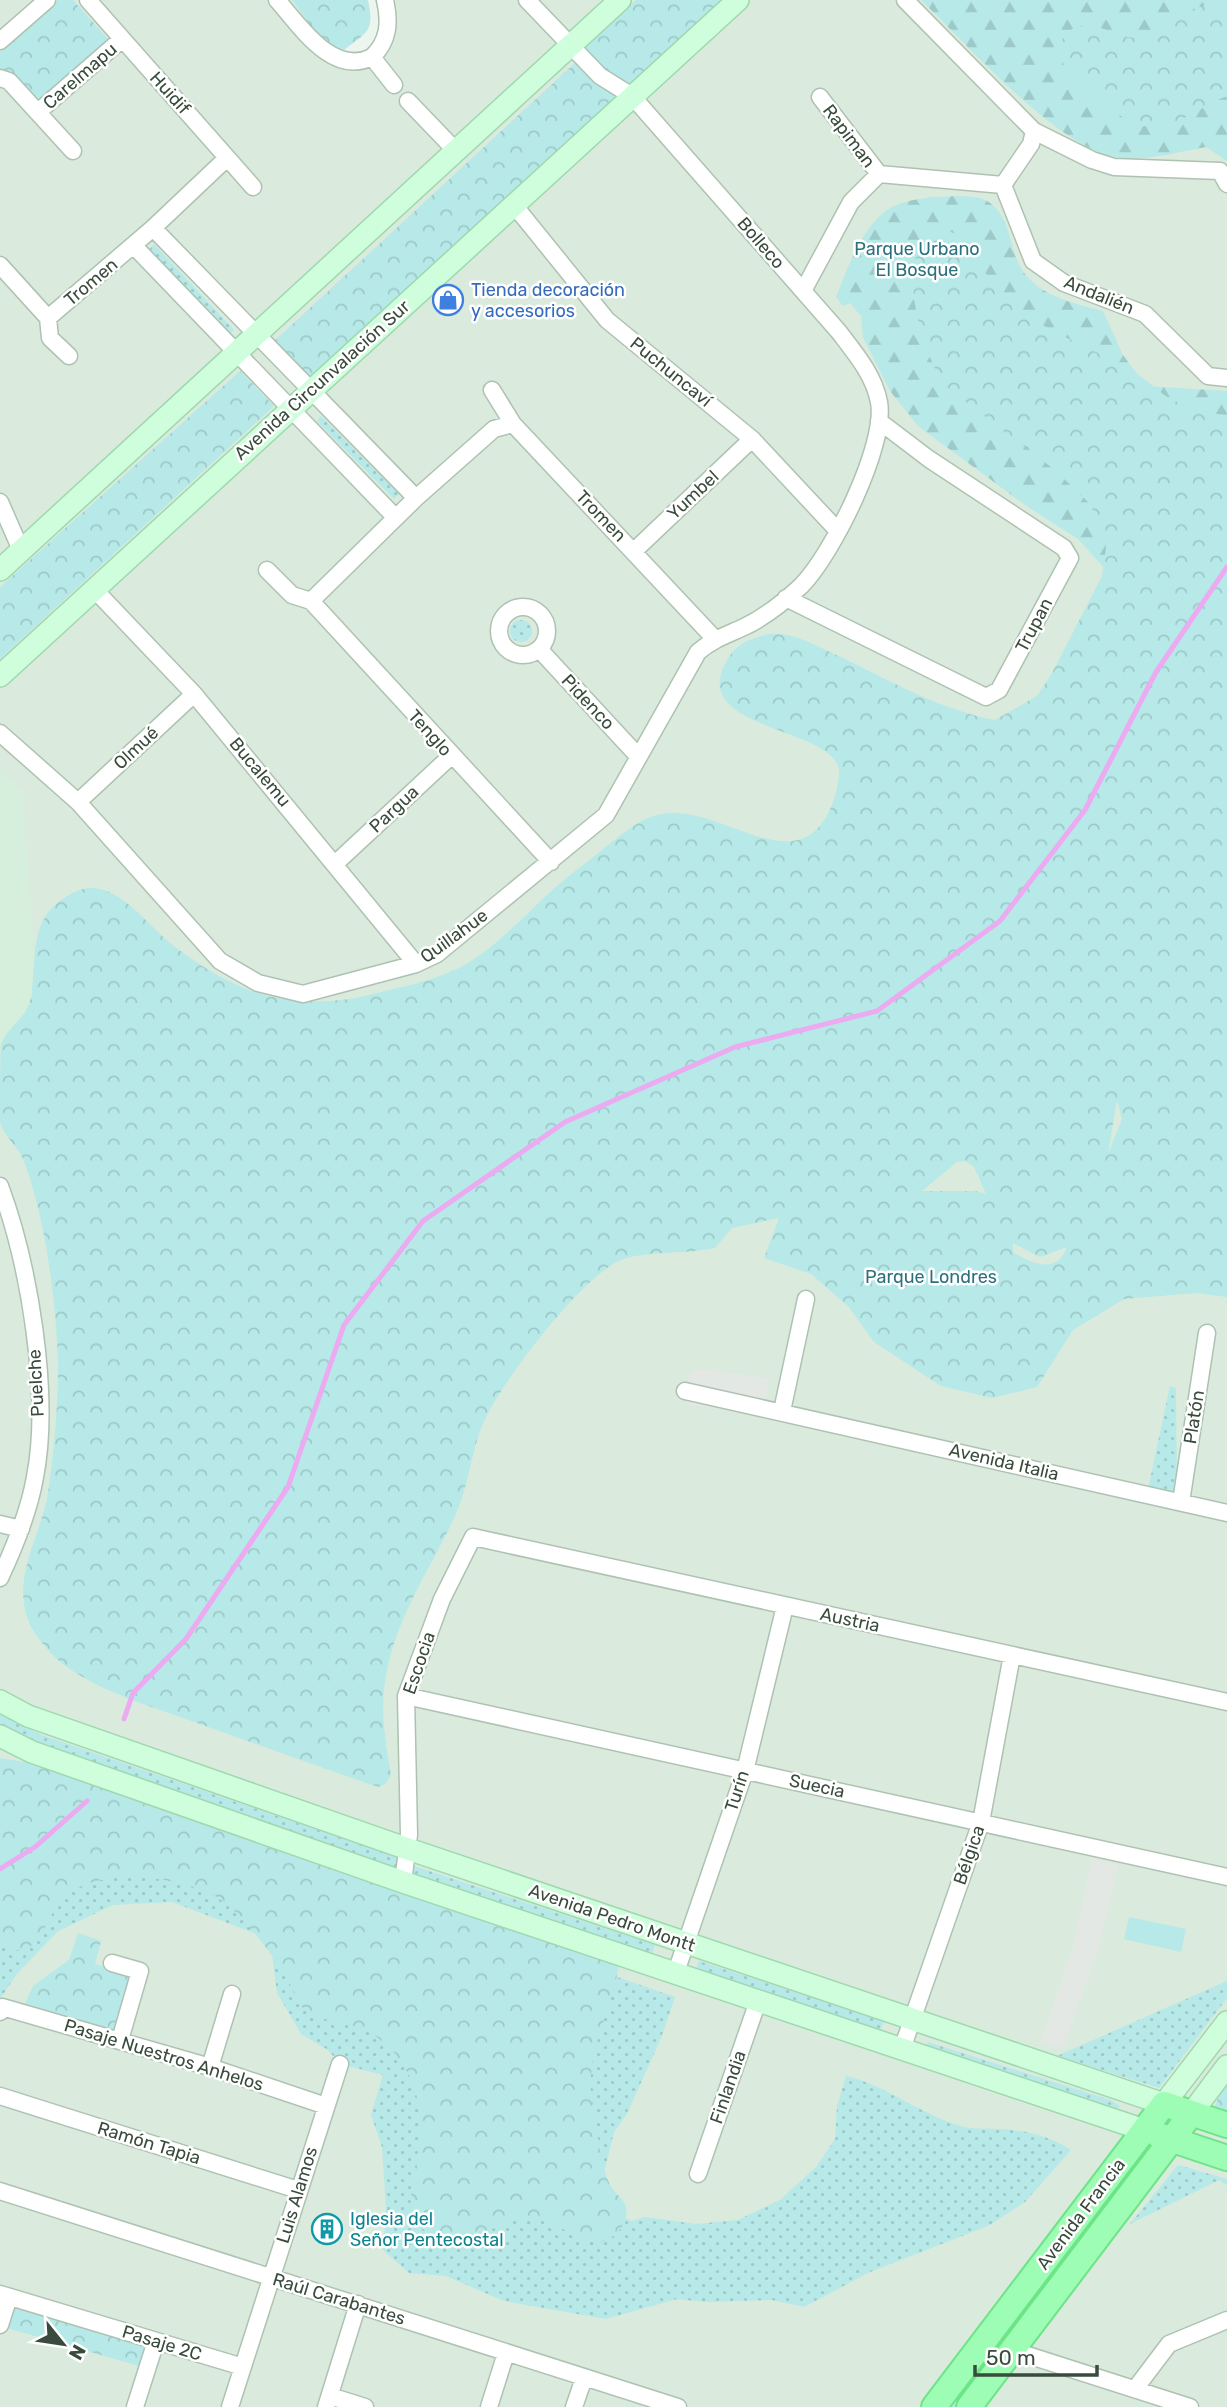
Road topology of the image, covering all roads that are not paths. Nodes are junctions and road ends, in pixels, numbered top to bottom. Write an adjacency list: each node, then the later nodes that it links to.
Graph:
1 (47, 0): 10 (street)
2 (88, 0): 9 (street, Huidif)
3 (277, 0): 12 (street)
4 (384, 0): 12 (street)
5 (527, 0): 11 (street, Bolleco)
6 (620, 0): 11 (main road)
7 (738, 0): 15 (main road, Avenida Circunvalación Sur)
8 (905, 0): 19 (street)
9 (122, 39): 18 (street, Carelmapu); 22 (street, Huidif)
10 (0, 41)
11 (571, 46): 15 (street, Bolleco); 21 (main road)
12 (372, 57): 14 (street)
13 (0, 78): 18 (street)
14 (394, 85)
15 (632, 96): 27 (main road, Avenida Circunvalación Sur); 31 (street, Bolleco)
16 (820, 97): 23 (street, Rapiman)
17 (408, 101): 21 (street)
18 (38, 112): 20 (street)
19 (1034, 131): 24 (street); 25 (street)
20 (73, 151)
21 (456, 151): 33 (main road)
22 (228, 158): 26 (street, Huidif); 28 (street, Tromen)
23 (879, 174): 25 (street); 31 (street)
24 (1227, 184)
25 (1003, 185): 36 (street, Andalién)
26 (253, 187)
27 (514, 205): 38 (main road, Avenida Circunvalación Sur); 42 (street, Puchuncaví)
28 (153, 228): 29 (street, Tromen); 33 (street)
29 (134, 245): 32 (street, Tromen); 34 (street, Tromen)
30 (0, 265): 32 (street, Tromen)
31 (803, 291): 40 (street, Bolleco)
32 (48, 318): 35 (street, Tromen)
33 (257, 334): 34 (main road); 38 (street)
34 (237, 352): 39 (street, Tromen); 49 (main road)
35 (69, 356)
36 (1227, 378)
37 (492, 390): 41 (street, Tromen)
38 (311, 391): 39 (main road, Avenida Circunvalación Sur); 43 (street)
39 (291, 409): 44 (street, Tromen); 53 (main road, Avenida Circunvalación Sur)
40 (880, 421): 48 (street, Bolleco); 54 (street, Trupan)
41 (513, 424): 45 (street); 50 (street, Tromen)
42 (752, 439): 48 (street, Puchuncaví); 50 (street, Yumbel)
43 (372, 452): 44 (street); 45 (street)
44 (351, 471): 47 (street, Tromen)
45 (416, 498): 47 (street)
46 (0, 502): 49 (street)
47 (395, 517): 55 (street)
48 (838, 531): 54 (street, Quillahue)
49 (21, 550): 51 (main road)
50 (634, 551): 56 (street, Tromen)
51 (0, 570)
52 (267, 570): 55 (street, Tenglo)
53 (94, 589): 58 (main road, Avenida Circunvalación Sur); 59 (street, Bucalemu)
54 (786, 598): 56 (street, Quillahue)
55 (311, 601): 61 (street, Tenglo)
56 (714, 638): 62 (street, Quillahue)
57 (539, 649): 62 (street, Pidenco)
58 (0, 676)
59 (194, 694): 63 (street, Olmué); 65 (street, Bucalemu)
60 (0, 733): 63 (street, Quillahue)
61 (451, 755): 64 (street, Tenglo); 65 (street, Pargua)
62 (637, 755): 64 (street, Quillahue)
63 (78, 802): 66 (street, Quillahue)
64 (551, 862): 66 (street, Quillahue)
65 (337, 863): 66 (street, Bucalemu)
66 (416, 964)
67 (0, 1186): 75 (street, Puelche)
68 (806, 1299): 71 (street)
69 (1206, 1333): 72 (street, Platón)
70 (685, 1391): 71 (street, Avenida Italia)
71 (782, 1411): 72 (street, Avenida Italia)
72 (1181, 1502): 73 (street, Avenida Italia)
73 (1227, 1513)
74 (0, 1524): 75 (street)
75 (21, 1529): 77 (street, Puelche)
76 (473, 1537): 78 (street, Austria); 80 (street, Escocia)
77 (0, 1578)
78 (785, 1606): 79 (street, Austria); 84 (street, Turín)
79 (1012, 1655): 82 (street, Austria); 85 (street, Bélgica)
80 (406, 1696): 84 (street, Suecia); 86 (street, Escocia)
81 (0, 1701): 86 (main road, Avenida Pedro Montt)
82 (1227, 1702)
83 (0, 1736): 88 (main road, Avenida Pedro Montt)
84 (745, 1771): 85 (street, Suecia); 89 (street, Turín)
85 (981, 1822): 87 (street, Suecia); 95 (street, Bélgica)
86 (408, 1849): 88 (street, Escocia); 89 (main road, Avenida Pedro Montt)
87 (1227, 1877)
88 (402, 1882): 91 (main road, Avenida Pedro Montt)
89 (685, 1943): 91 (street, Turín); 95 (main road, Avenida Pedro Montt)
90 (112, 1963): 97 (street)
91 (676, 1972): 93 (main road, Avenida Pedro Montt)
92 (232, 1994): 101 (street)
93 (758, 2001): 98 (main road, Avenida Pedro Montt); 110 (street, Finlandia)
94 (1, 2010): 97 (street, Pasaje Nuestros Anhelos)
95 (912, 2019): 98 (street, Bélgica); 103 (main road, Avenida Pedro Montt)
96 (1227, 2022): 103 (main road, Avenida Francia)
97 (120, 2040): 101 (street, Pasaje Nuestros Anhelos)
98 (902, 2049): 107 (main road, Avenida Pedro Montt)
99 (340, 2064): 104 (street, Luis Alamos)
100 (1227, 2066): 105 (main road, Avenida Francia)
101 (210, 2067): 104 (street, Pasaje Nuestros Anhelos)
102 (0, 2096): 111 (street, Ramón Tapia)
103 (1164, 2104): 105 (main road, Avenida Pedro Montt); 107 (main road, Avenida Francia)
104 (326, 2105): 111 (street, Luis Alamos)
105 (1191, 2113): 106 (main road, Avenida Pedro Montt); 108 (main road, Avenida Francia)
106 (1227, 2126)
107 (1144, 2130): 108 (main road, Avenida Pedro Montt); 116 (main road, Avenida Francia)
108 (1172, 2139): 109 (main road, Avenida Pedro Montt); 120 (main road, Avenida Francia)
109 (1227, 2158)
110 (698, 2174)
111 (298, 2190): 113 (street, Luis Alamos)
112 (0, 2191): 113 (street, Raúl Carabantes)
113 (271, 2277): 115 (street, Raúl Carabantes); 122 (street, Luis Alamos)
114 (4, 2296): 118 (street); 119 (street, Pasaje 2C)
115 (358, 2304): 121 (street, Raúl Carabantes); 125 (street)
116 (1001, 2319): 120 (main road); 132 (main road, Avenida Francia)
117 (1227, 2319): 124 (street)
118 (0, 2325)
119 (156, 2341): 122 (street, Pasaje 2C); 126 (street)
120 (1018, 2342): 124 (street); 133 (main road, Avenida Francia)
121 (506, 2353): 123 (street, Raúl Carabantes); 129 (street)
122 (243, 2367): 127 (street, Luis Alamos)
123 (584, 2378): 130 (street); 131 (street, Raúl Carabantes)
124 (1135, 2389): 134 (street)
125 (328, 2401): 128 (street)
126 (135, 2407)
127 (230, 2407)
128 (365, 2407)
129 (489, 2407)
130 (574, 2407)
131 (677, 2407)
132 (934, 2407)
133 (969, 2407)
134 (1190, 2407)

